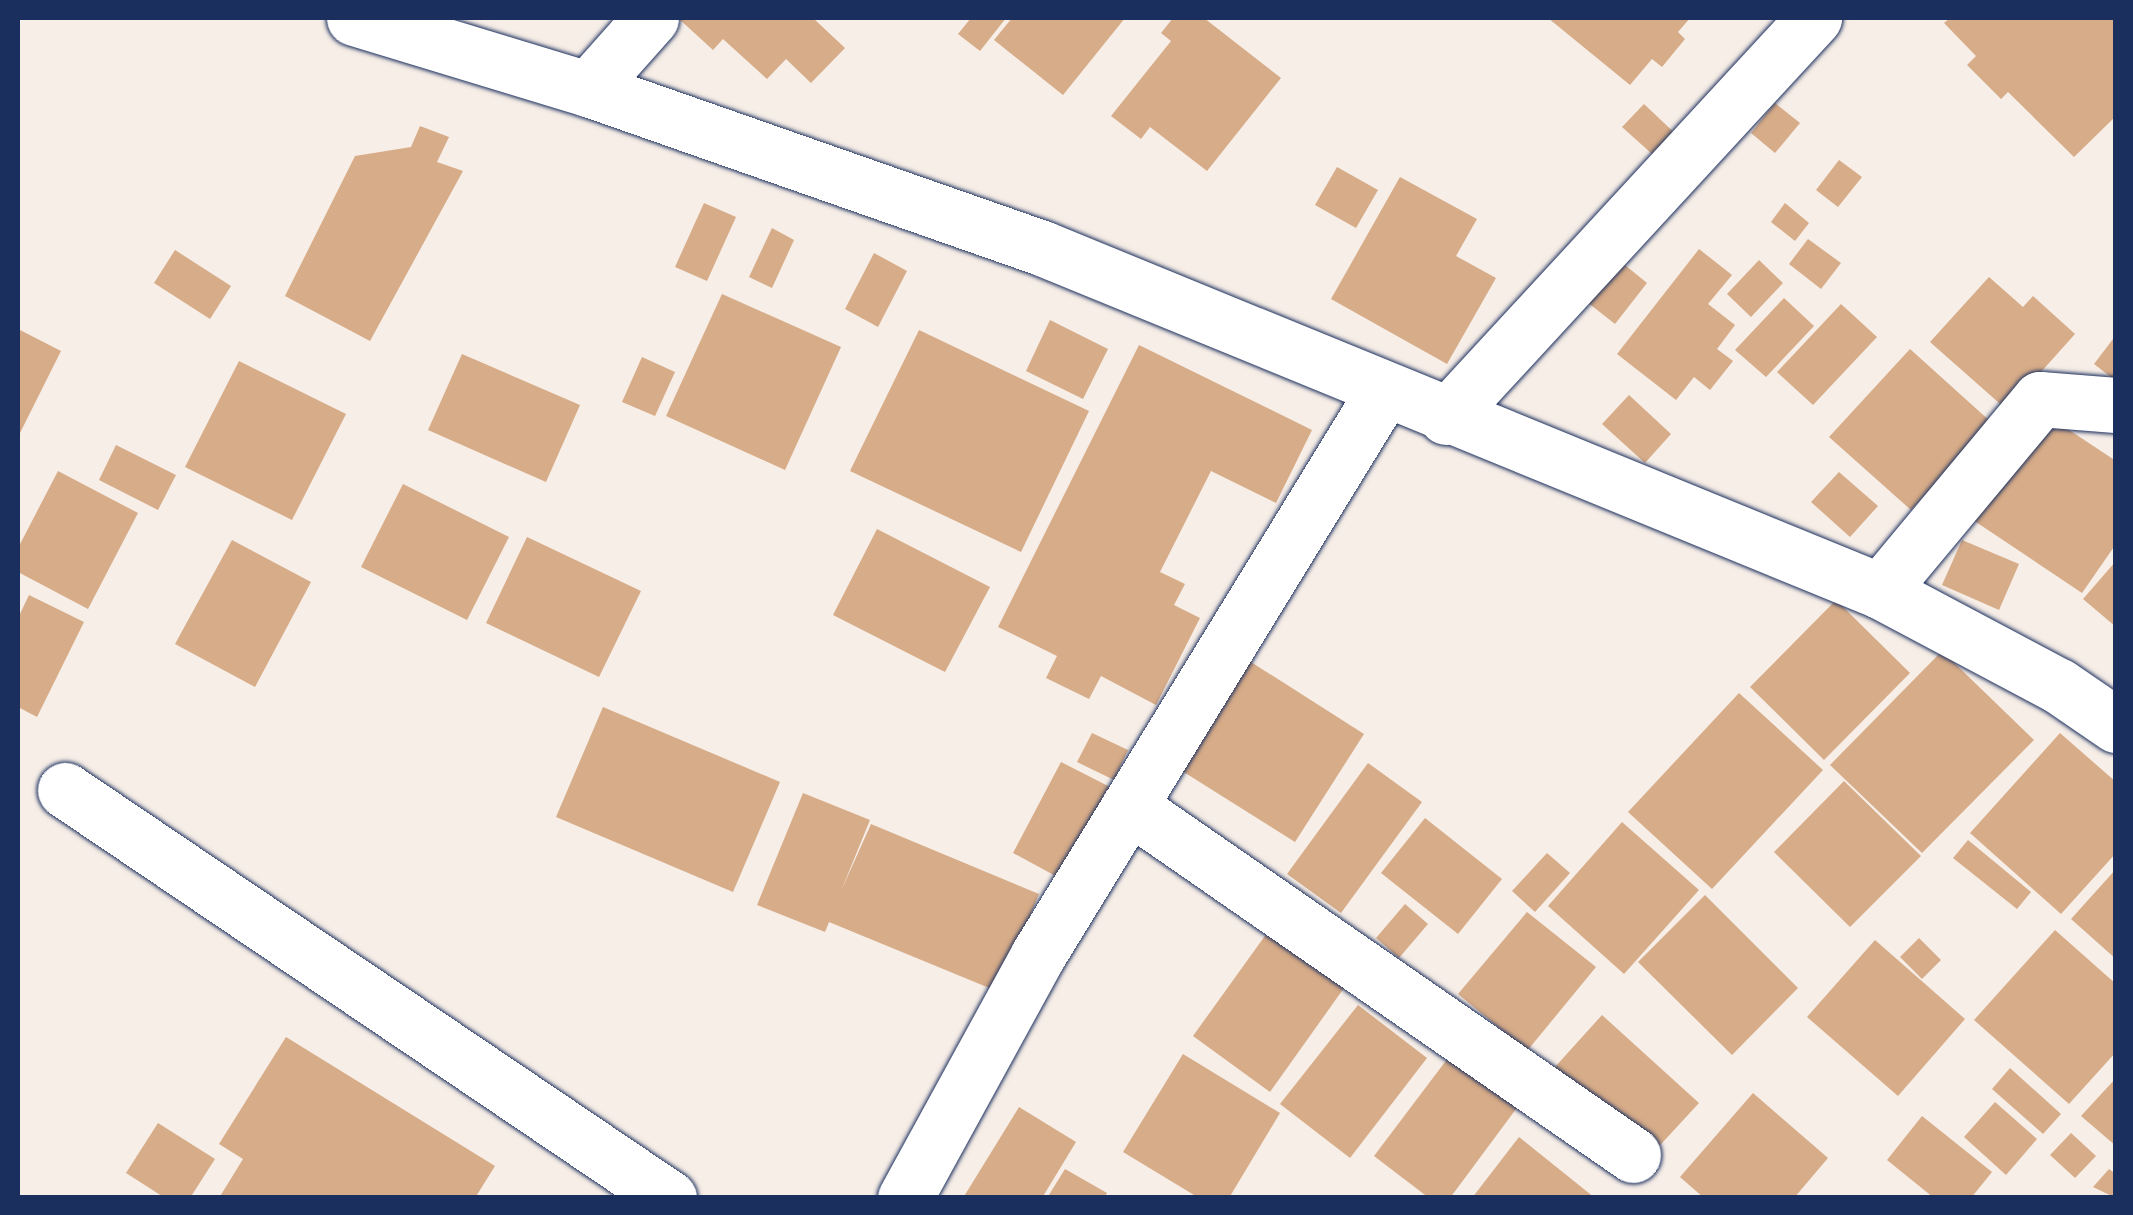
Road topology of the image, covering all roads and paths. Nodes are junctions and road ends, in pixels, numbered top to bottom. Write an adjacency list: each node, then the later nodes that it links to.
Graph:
1 (354, 18): 4 (street)
2 (652, 18): 4 (street)
3 (1814, 18): 7 (street)
4 (588, 89): 5 (street)
5 (1383, 392): 7 (street); 11 (street)
6 (2116, 405): 8 (street)
7 (1446, 417): 8 (street)
8 (1880, 591): 9 (street)
9 (2116, 725)
10 (65, 790): 13 (street)
11 (1129, 806): 12 (street); 14 (street)
12 (1633, 1155)
13 (668, 1198)
14 (905, 1198)

